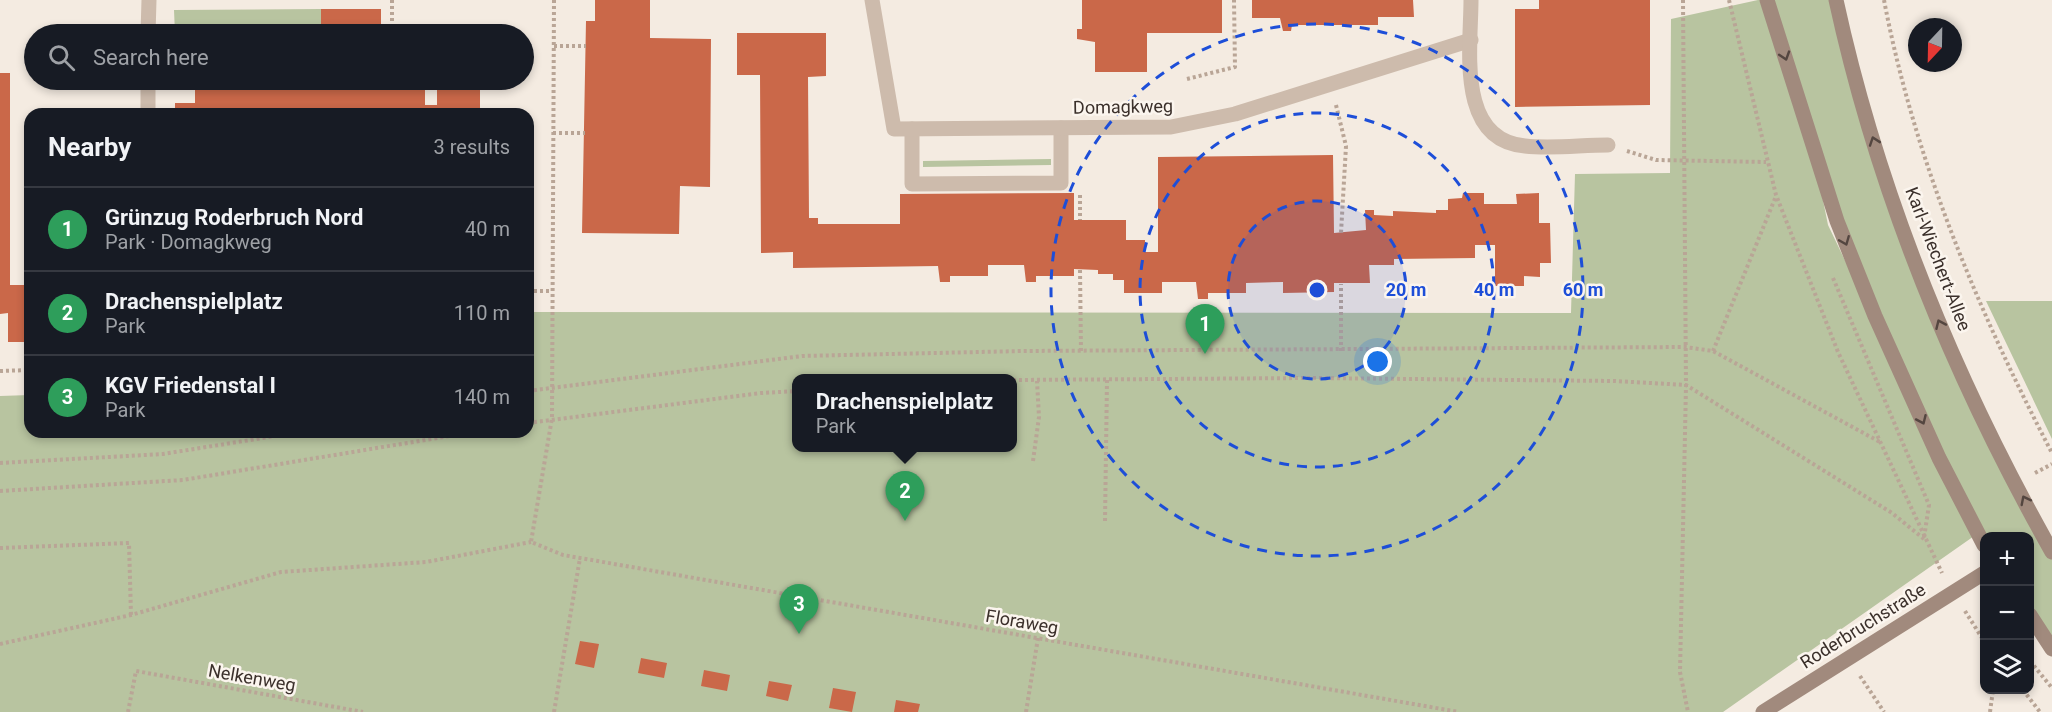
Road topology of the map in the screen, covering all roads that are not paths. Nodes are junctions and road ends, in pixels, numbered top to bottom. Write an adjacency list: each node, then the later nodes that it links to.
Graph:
1 (149, 0): 6 (street)
2 (872, 0): 11 (street)
3 (1471, 0): 7 (street)
4 (1767, 0): 14 (main road, one-way to 14)
5 (1836, 0): 13 (main road, Karl-Wiechert-Allee, one-way to 5)
6 (148, 24)
7 (1471, 40): 10 (street, Domagkweg); 12 (street)
8 (148, 90): 9 (street)
9 (148, 108)
10 (1061, 128): 11 (street, Domagkweg); 11 (street)
11 (912, 129)
12 (1608, 145)
13 (2043, 536): 15 (main road); 16 (main road, Karl-Wiechert-Allee)
14 (1980, 537)
15 (2034, 542)
16 (2052, 552)
17 (1980, 576): 20 (main road, Roderbruchstraße)
18 (2034, 621): 19 (main road)
19 (2052, 649)
20 (1763, 712)

